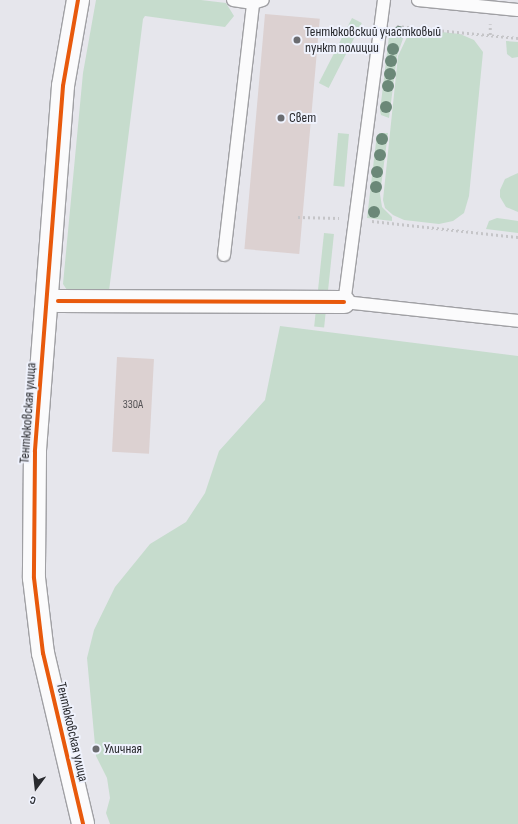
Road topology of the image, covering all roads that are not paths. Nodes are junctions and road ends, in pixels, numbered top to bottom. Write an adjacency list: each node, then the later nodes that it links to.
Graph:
1 (78, 0): 11 (street, Тентюковская улица)
2 (233, 0): 5 (lane)
3 (384, 0): 9 (lane)
4 (418, 0): 6 (lane)
5 (258, 1): 7 (lane)
6 (518, 10)
7 (224, 255)
8 (58, 301): 9 (street)
9 (344, 302): 10 (lane)
10 (518, 321)
11 (83, 824)

